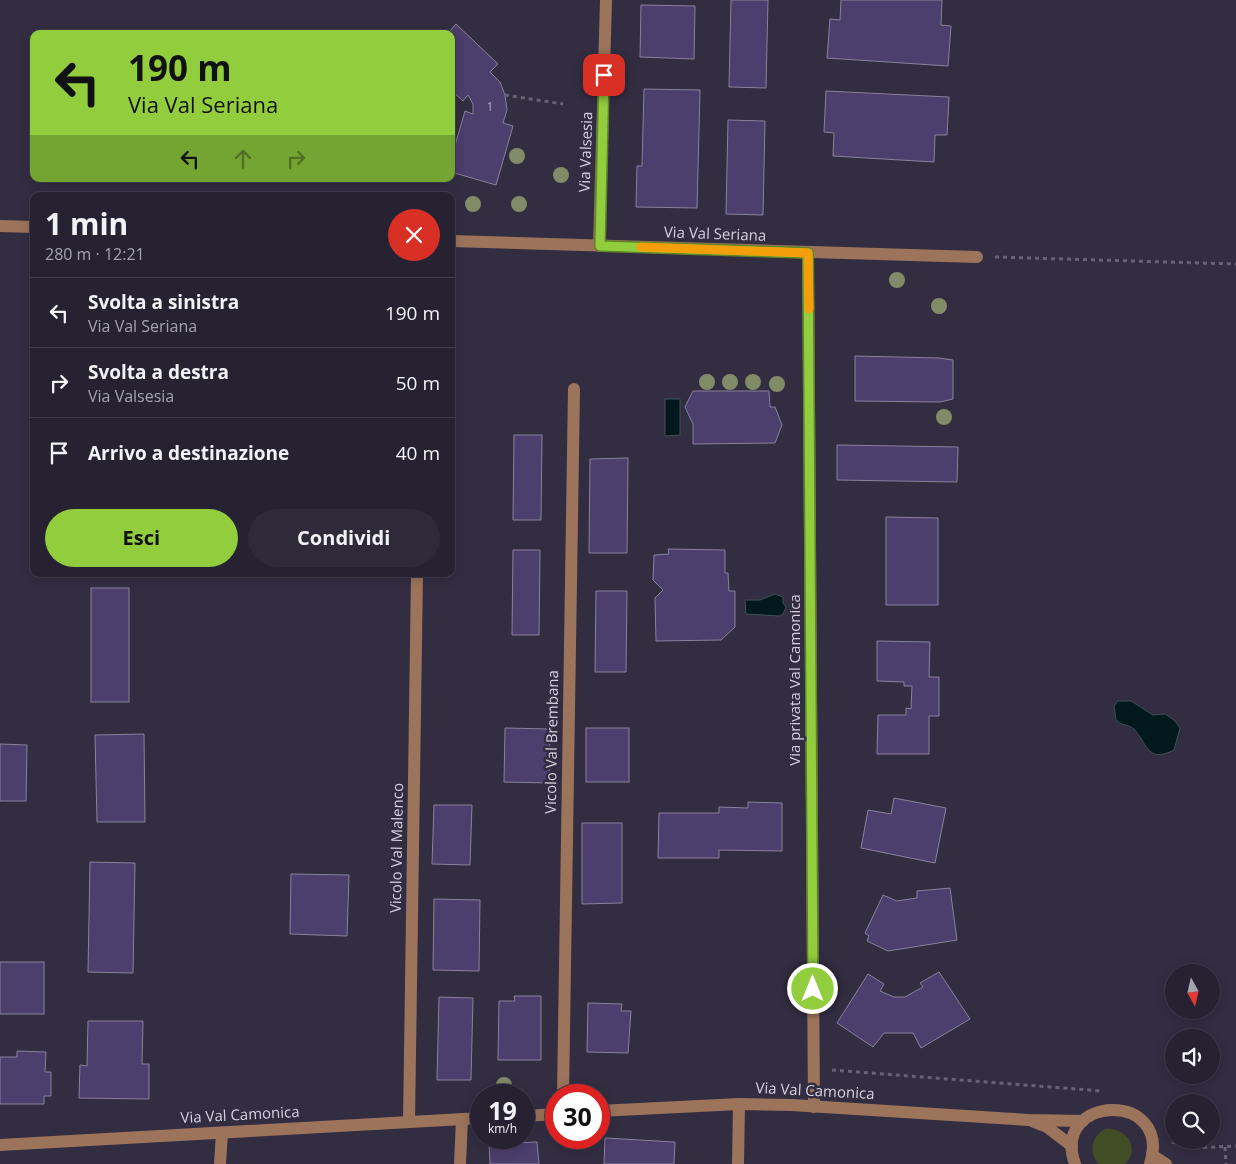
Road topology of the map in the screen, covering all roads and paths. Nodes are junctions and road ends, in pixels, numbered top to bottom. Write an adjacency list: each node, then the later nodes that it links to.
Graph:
1 (606, 0): 7 (street, Via Valsesia)
2 (506, 95): 3 (path)
3 (563, 104)
4 (0, 226): 5 (street)
5 (30, 227)
6 (455, 241): 7 (street, Via Val Seriana)
7 (600, 246): 8 (street, Via Val Seriana)
8 (808, 253): 9 (street, Via Val Seriana); 13 (street, Via privata Val Camonica)
9 (977, 256): 10 (path)
10 (1236, 264)
11 (574, 389): 15 (street, Vicolo Val Brembana)
12 (417, 577): 23 (street, Vicolo Val Malenco)
13 (814, 1068): 14 (path); 17 (street, Via privata Val Camonica)
14 (979, 1080)
15 (563, 1084)
16 (739, 1104): 17 (street, Via Val Camonica); 18 (street, Via Val Camonica); 31 (street)
17 (814, 1107): 21 (street, Via Val Camonica)
18 (610, 1110)
19 (462, 1119): 20 (street, Via Val Camonica); 23 (street, Via Val Camonica); 30 (street)
20 (470, 1119)
21 (1029, 1120): 22 (street, Via Val Camonica); 26 (street, Via Val Camonica)
22 (1082, 1121): 26 (street); 28 (street)
23 (409, 1122): 24 (street, Via Val Camonica)
24 (222, 1133): 25 (street, Via Val Camonica); 29 (street)
25 (0, 1146)
26 (1072, 1146): 32 (street)
27 (1225, 1147): 34 (path)
28 (1151, 1159): 33 (street)
29 (220, 1164)
30 (460, 1164)
31 (738, 1164)
32 (1075, 1164)
33 (1166, 1164)
34 (1226, 1164)

